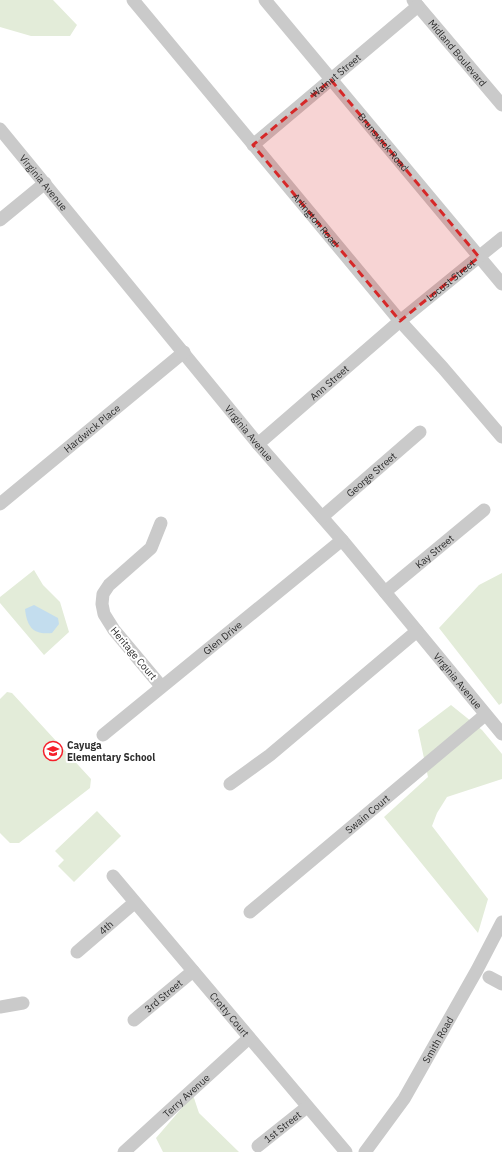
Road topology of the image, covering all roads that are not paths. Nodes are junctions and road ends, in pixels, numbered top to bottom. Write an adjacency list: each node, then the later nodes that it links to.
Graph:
1 (133, 0): 7 (street, Arlington Road)
2 (265, 0): 4 (street, Brunswick Road)
3 (416, 3): 4 (street, Walnut Street); 5 (street, Midland Boulevard)
4 (331, 80): 7 (street, Walnut Street); 11 (street, Brunswick Road)
5 (502, 105)
6 (0, 129): 8 (street, Virginia Avenue)
7 (253, 145): 13 (street, Arlington Road)
8 (45, 183): 9 (street); 14 (street, Virginia Avenue)
9 (0, 220)
10 (502, 238): 11 (street, Locust Street)
11 (479, 257): 12 (street, Brunswick Road); 13 (street, Locust Street)
12 (502, 284)
13 (400, 321): 16 (street, Arlington Road); 17 (street, Ann Street)
14 (184, 352): 17 (street, Virginia Avenue); 18 (street, Hardwick Place)
15 (420, 432): 20 (street, George Street)
16 (502, 437)
17 (258, 444): 20 (street, Virginia Avenue)
18 (0, 502)
19 (484, 510): 23 (street, Kay Street)
20 (322, 517): 22 (street, Virginia Avenue)
21 (162, 523): 25 (street, Heritage Court)
22 (342, 540): 23 (street, Virginia Avenue); 25 (street, Glen Drive)
23 (385, 592): 24 (street, Virginia Avenue)
24 (417, 632): 26 (street, Virginia Avenue); 29 (street)
25 (162, 686): 28 (street, Glen Drive)
26 (485, 715): 27 (street, Virginia Avenue); 32 (street, Swain Court)
27 (502, 734)
28 (103, 736)
29 (230, 784)
30 (113, 876): 31 (street, Crotty Court)
31 (134, 903): 34 (street, 4th); 35 (street, Crotty Court)
32 (250, 912)
33 (502, 922): 46 (street, Smith Road)
34 (77, 952)
35 (193, 971): 40 (street, 3rd Street); 41 (street, Crotty Court)
36 (489, 977): 37 (street)
37 (502, 984)
38 (22, 1003): 39 (street)
39 (0, 1007)
40 (134, 1020)
41 (249, 1038): 42 (street, Crotty Court); 44 (street, Terry Avenue)
42 (306, 1107): 43 (street, 1st Street); 45 (street, Crotty Court)
43 (258, 1146)
44 (124, 1152)
45 (346, 1152)
46 (365, 1152)

